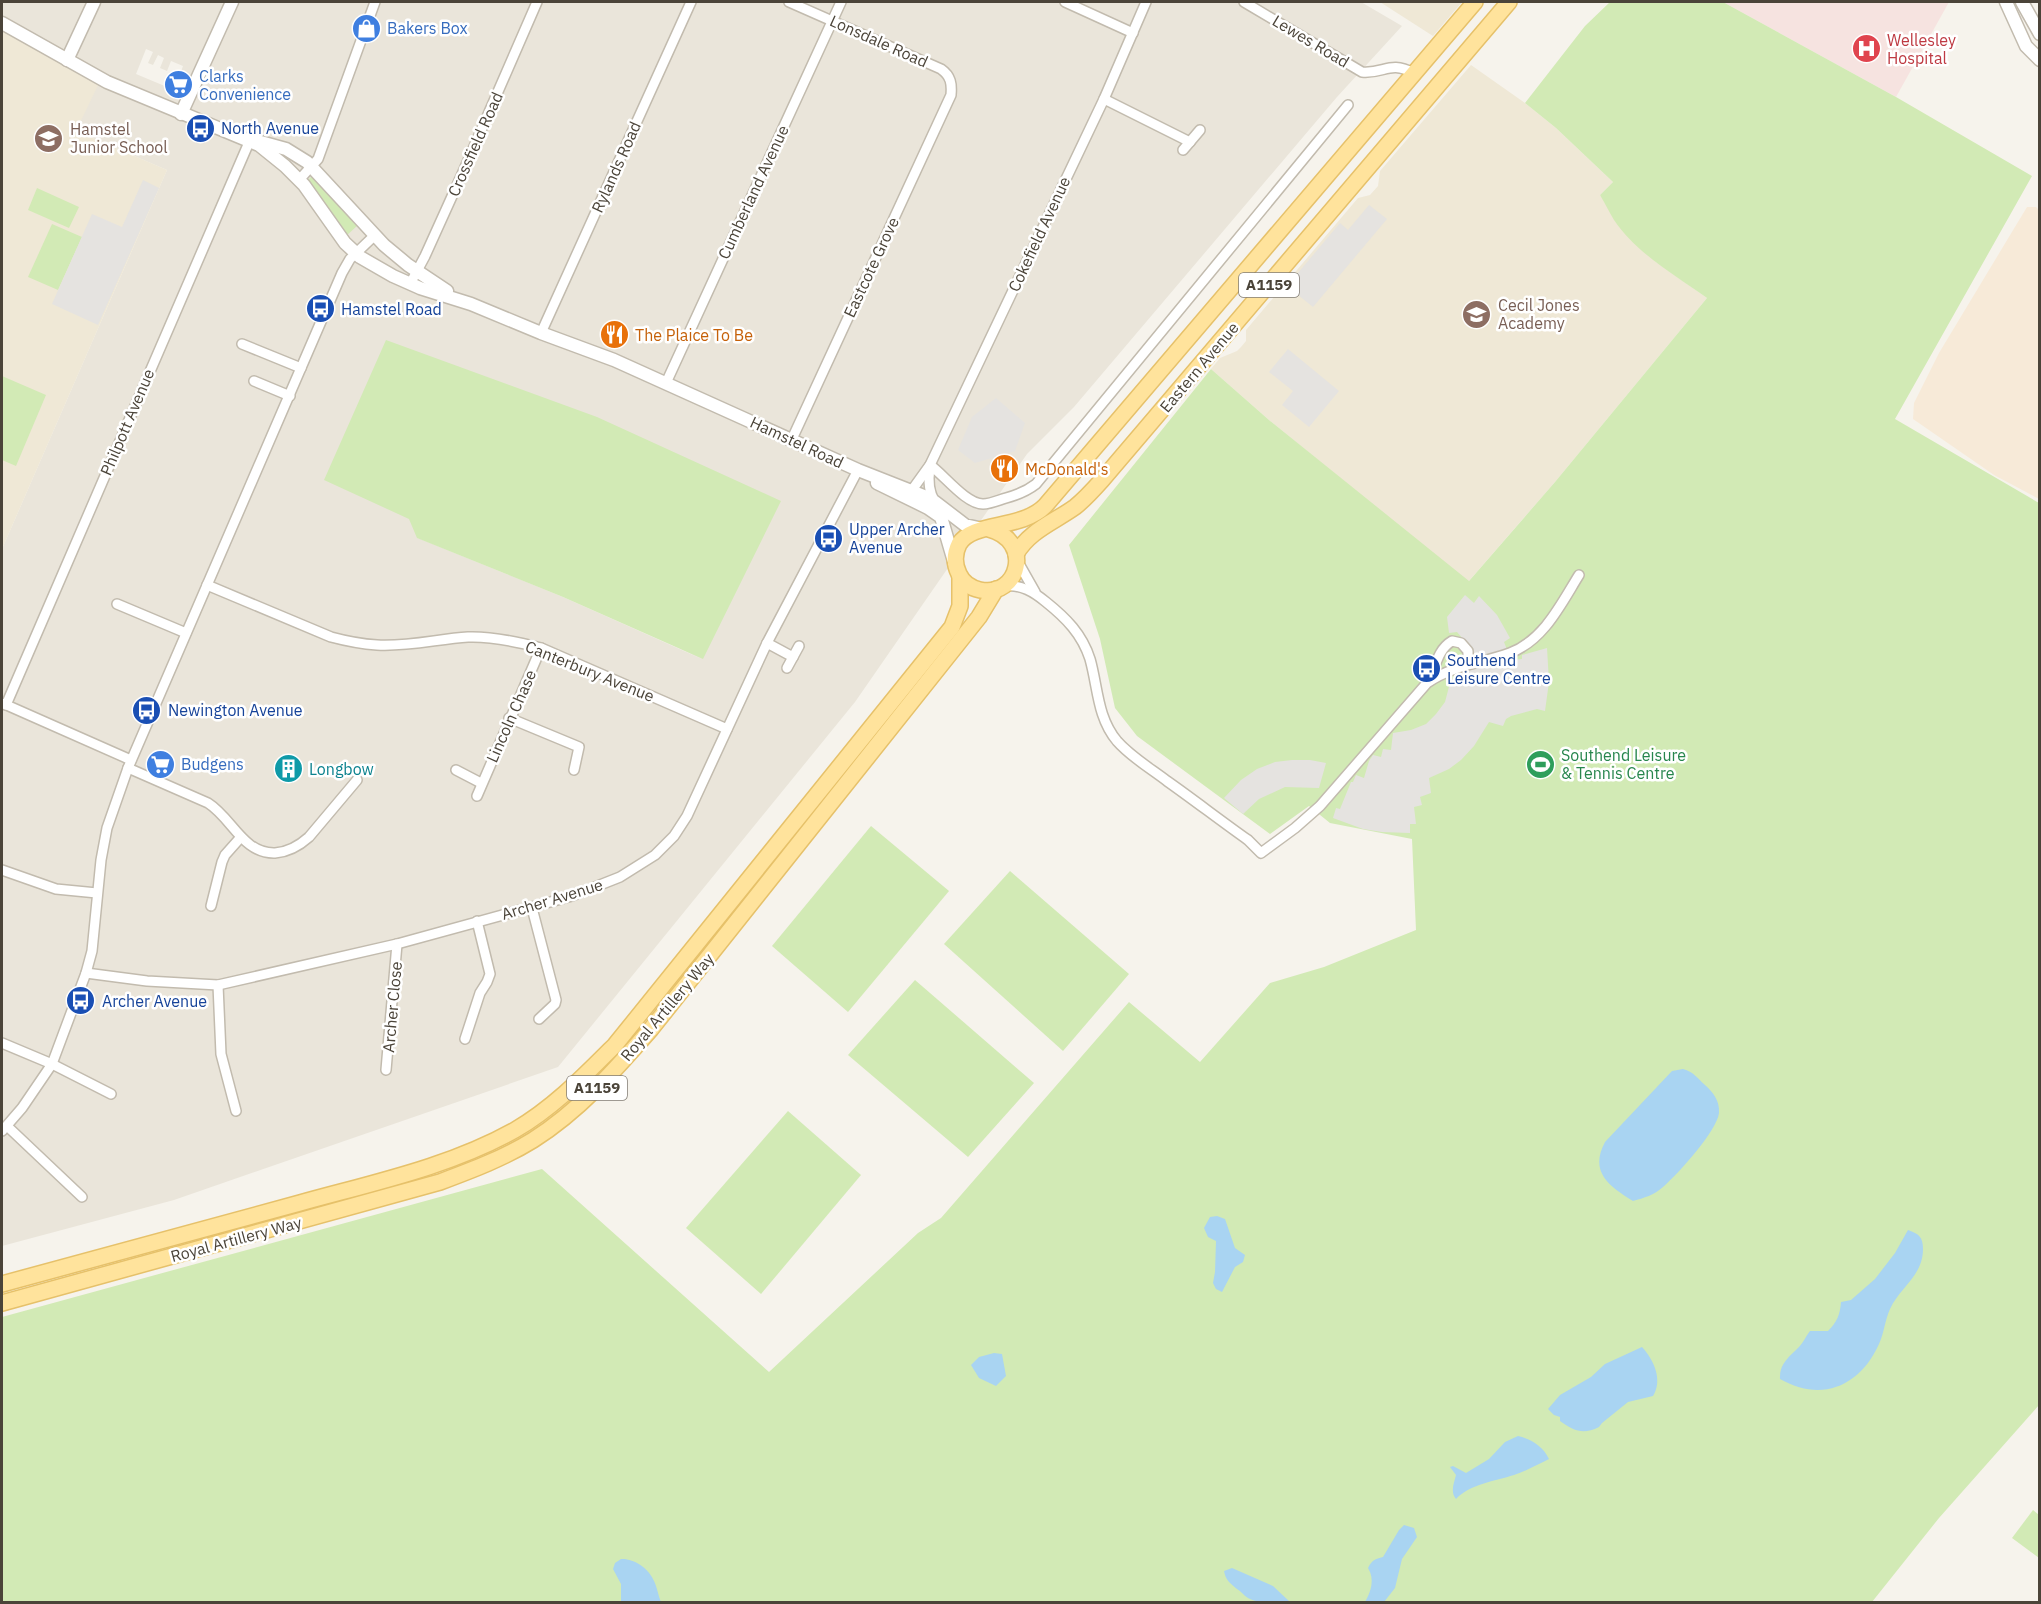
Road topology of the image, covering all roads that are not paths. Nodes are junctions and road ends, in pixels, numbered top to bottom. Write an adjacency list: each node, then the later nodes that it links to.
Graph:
1 (94, 2): 19 (street)
2 (232, 2): 25 (street)
3 (375, 2): 28 (street)
4 (537, 2): 32 (street, Crossfield Road)
5 (691, 2): 35 (street, Rylands Road)
6 (789, 2): 15 (street, Lonsdale Road)
7 (841, 2): 15 (street, Cumberland Avenue)
8 (1065, 2): 17 (street)
9 (1146, 2): 17 (street, Cokefield Avenue)
10 (1244, 2): 21 (street, Lewes Road)
11 (1475, 2): 21 (main road, Eastern Avenue / A1159)
12 (1509, 2): 47 (main road, Eastern Avenue / A1159)
13 (2006, 2): 20 (street)
14 (2022, 2): 18 (street)
15 (832, 20): 22 (street, Lonsdale Road); 39 (street, Cumberland Avenue)
16 (2, 22): 19 (street, Hamstel Road)
17 (1132, 33): 23 (street, Cokefield Avenue)
18 (2040, 34)
19 (67, 60): 25 (street, Hamstel Road)
20 (2040, 60)
21 (1414, 73): 46 (main road, Eastern Avenue / A1159)
22 (951, 95): 41 (street, Eastcote Grove)
23 (1104, 99): 26 (street); 42 (street, Cokefield Avenue)
24 (1348, 105): 42 (street)
25 (181, 114): 27 (street, Hamstel Road)
26 (1200, 130)
27 (250, 140): 28 (street, Hamstel Road); 29 (street, Hamstel Road); 62 (street, Philpott Avenue)
28 (312, 166): 29 (street); 30 (street, Hamstel Road)
29 (299, 180): 31 (street, Hamstel Road)
30 (375, 235): 31 (street); 32 (street, Hamstel Road)
31 (356, 253): 33 (street, Hamstel Road); 37 (street)
32 (417, 272): 33 (street, Crossfield Road); 34 (street, Hamstel Road)
33 (410, 284): 34 (street, Hamstel Road)
34 (471, 304): 35 (street, Hamstel Road)
35 (541, 333): 39 (street, Hamstel Road)
36 (242, 344): 37 (street)
37 (301, 369): 40 (street)
38 (254, 381): 40 (street)
39 (666, 383): 41 (street, Hamstel Road)
40 (290, 396): 50 (street)
41 (792, 439): 43 (street, Hamstel Road)
42 (930, 465): 44 (street, Cokefield Avenue); 45 (street, Cokefield Avenue)
43 (858, 470): 44 (street, Hamstel Road); 45 (street, Hamstel Road); 55 (street, Archer Avenue)
44 (912, 490): 45 (street, Hamstel Road)
45 (932, 505): 46 (street, Hamstel Road); 48 (street, Hamstel Road)
46 (986, 529): 47 (main road); 48 (main road, Eastern Avenue)
47 (1017, 557): 51 (main road, Eastern Avenue); 52 (street)
48 (958, 572): 51 (main road); 89 (main road, Royal Artillery Way / A1159)
49 (1579, 575): 59 (street)
50 (207, 585): 54 (street); 57 (street, Canterbury Avenue)
51 (999, 588): 52 (street); 90 (main road, Royal Artillery Way / A1159)
52 (1035, 593): 61 (street)
53 (117, 604): 54 (street)
54 (186, 633): 65 (street)
55 (767, 644): 58 (street); 64 (street, Archer Avenue)
56 (799, 646): 58 (street)
57 (541, 648): 63 (street, Lincoln Chase); 64 (street, Canterbury Avenue)
58 (793, 657): 60 (street)
59 (1461, 666): 61 (street); 61 (street)
60 (787, 668)
61 (1427, 683)
62 (4, 704): 65 (street)
63 (509, 718): 67 (street); 69 (street, Lincoln Chase)
64 (727, 729): 75 (street, Archer Avenue)
65 (130, 764): 71 (street); 73 (street)
66 (456, 770): 69 (street, Lincoln Chase)
67 (574, 770)
68 (357, 780): 71 (street)
69 (481, 783): 70 (street, Lincoln Chase)
70 (477, 796)
71 (241, 837): 74 (street)
72 (2, 870): 73 (street)
73 (97, 893): 78 (street)
74 (211, 906)
75 (532, 908): 76 (street, Archer Avenue); 80 (street)
76 (477, 921): 77 (street, Archer Avenue); 81 (street)
77 (397, 944): 79 (street, Archer Avenue); 84 (street, Archer Close)
78 (87, 973): 79 (street, Archer Avenue); 83 (street)
79 (218, 985): 86 (street)
80 (539, 1019)
81 (465, 1040)
82 (2, 1043): 83 (street)
83 (52, 1064): 85 (street); 87 (street)
84 (386, 1070)
85 (111, 1094)
86 (236, 1111)
87 (4, 1128): 88 (street)
88 (82, 1197)
89 (2, 1284)
90 (2, 1303)

